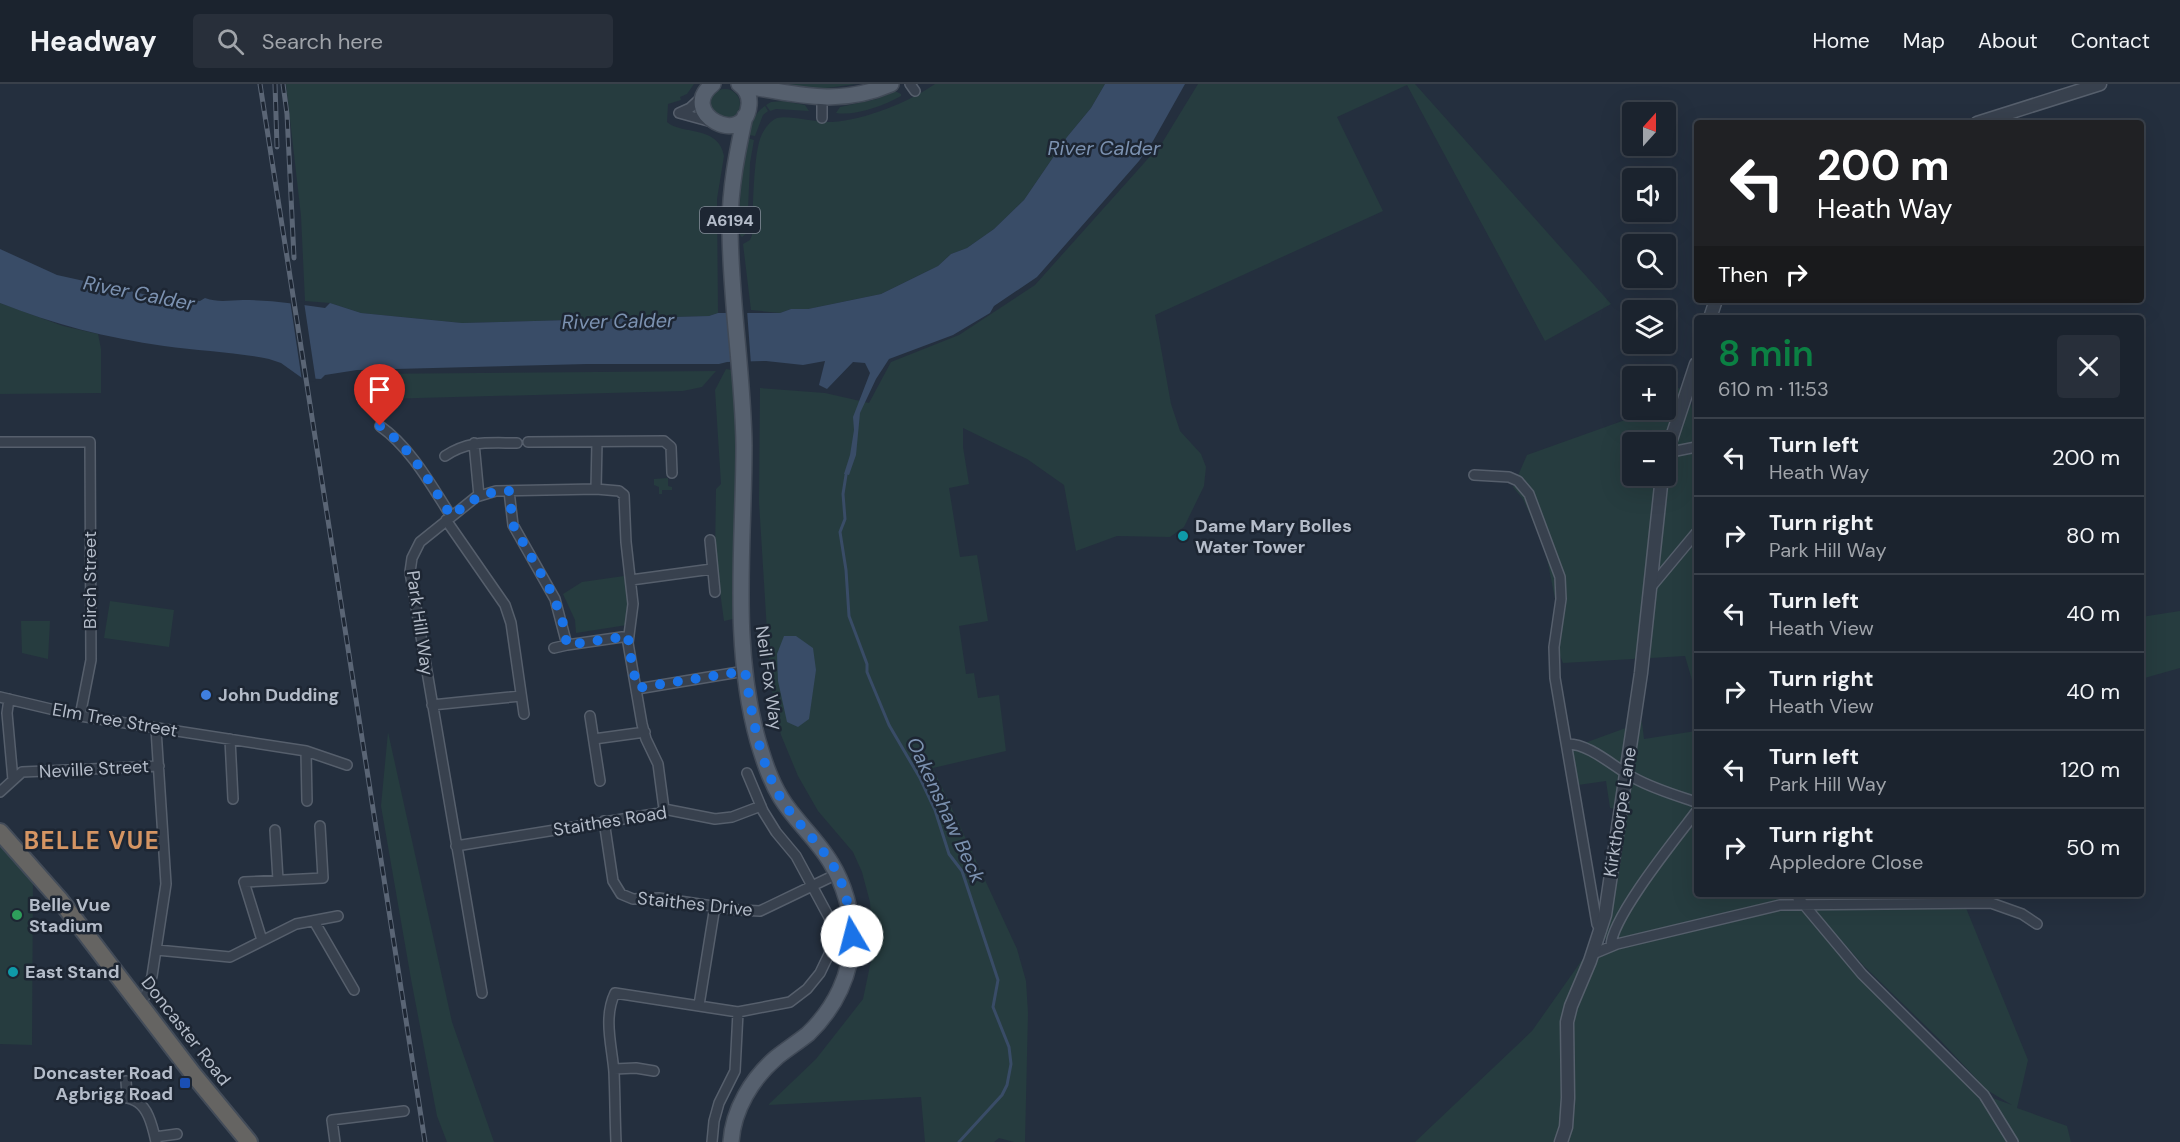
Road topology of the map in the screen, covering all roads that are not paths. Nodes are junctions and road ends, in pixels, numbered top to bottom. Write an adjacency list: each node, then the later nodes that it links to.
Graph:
1 (891, 84): 6 (main road)
2 (2100, 84): 9 (street)
3 (740, 85): 5 (main road); 7 (main road)
4 (709, 87): 10 (main road); 10 (street)
5 (774, 91): 6 (main road); 7 (main road)
6 (822, 98): 8 (street)
7 (747, 110): 10 (main road); 11 (main road, Neil Fox Way / A6194)
8 (822, 118)
9 (1986, 120)
10 (719, 124): 11 (main road)
11 (736, 152): 39 (main road, Neil Fox Way / A6194)
12 (1694, 370): 14 (street)
13 (380, 426): 29 (street)
14 (1674, 432)
15 (597, 441): 17 (street); 23 (street); 26 (street)
16 (0, 442): 46 (street, Birch Street)
17 (528, 442)
18 (474, 443): 19 (street); 22 (street); 28 (street)
19 (516, 443)
20 (1694, 448): 21 (street)
21 (1676, 453)
22 (445, 456)
23 (672, 473)
24 (1474, 475): 51 (street)
25 (1661, 486): 34 (street, Kirkthorpe Lane)
26 (596, 489): 27 (street, Park Hill Way); 33 (street, Park Hill Way)
27 (509, 491): 28 (street, Park Hill Way); 37 (street)
28 (479, 496): 29 (street, Park Hill Way)
29 (448, 518): 41 (street); 43 (street, Park Hill Way)
30 (1694, 535): 34 (street)
31 (710, 540): 32 (street)
32 (712, 569): 33 (street); 35 (street)
33 (631, 580): 36 (street, Park Hill Way)
34 (1651, 587): 56 (street, Kirkthorpe Lane)
35 (715, 592)
36 (629, 636): 37 (street); 40 (street, Park Hill Way)
37 (567, 645): 38 (street)
38 (554, 648)
39 (745, 671): 40 (street); 71 (main road, Neil Fox Way / A6194)
40 (637, 688): 48 (street, Park Hill Way)
41 (521, 696): 43 (street); 44 (street)
42 (4, 698): 46 (street, Elm Tree Street); 57 (street)
43 (432, 705): 70 (street, Park Hill Way)
44 (524, 714)
45 (590, 716): 50 (street)
46 (80, 717): 47 (street, Elm Tree Street)
47 (156, 729): 49 (street, Elm Tree Street); 54 (street)
48 (645, 732): 50 (street); 64 (street, Park Hill Way)
49 (230, 739): 52 (street, Elm Tree Street); 60 (street)
50 (594, 739): 58 (street)
51 (1567, 744): 56 (street); 80 (street)
52 (306, 751): 53 (street, Elm Tree Street); 61 (street)
53 (347, 765)
54 (159, 766): 57 (street, Neville Street); 83 (street)
55 (747, 773): 63 (street)
56 (1626, 774): 62 (street); 80 (street, Kirkthorpe Lane)
57 (13, 780): 59 (street, Neville Street)
58 (600, 781)
59 (0, 792)
60 (233, 799)
61 (308, 801)
62 (1694, 801)
63 (761, 806): 64 (street, Staithes Road); 73 (street)
64 (664, 809): 66 (street, Staithes Road)
65 (1694, 815): 82 (street)
66 (604, 821): 70 (street, Staithes Road); 75 (street, Staithes Drive)
67 (320, 826): 72 (street)
68 (275, 830): 72 (street)
69 (0, 832): 87 (highway, Doncaster Road)
70 (456, 846): 86 (street, Park Hill Way)
71 (837, 874): 73 (street, Staithes Drive); 102 (main road, Neil Fox Way / A6194)
72 (278, 880): 81 (street)
73 (814, 886): 75 (street, Staithes Drive); 89 (street)
74 (1799, 897): 76 (street)
75 (715, 906): 88 (street)
76 (1805, 906): 79 (street); 82 (street); 104 (street)
77 (338, 916): 78 (street)
78 (314, 921): 81 (street); 85 (street)
79 (2037, 924)
80 (1601, 931): 84 (street, Kirkthorpe Lane)
81 (262, 940): 83 (street)
82 (1611, 946): 84 (street)
83 (157, 950): 87 (street)
84 (1593, 954): 103 (street, Kirkthorpe Lane)
85 (354, 990)
86 (482, 993)
87 (139, 1001): 98 (highway, Doncaster Road)
88 (699, 1005): 89 (street); 90 (street)
89 (738, 1012): 101 (street)
90 (614, 1069): 91 (street); 100 (street)
91 (654, 1071)
92 (126, 1081): 94 (street)
93 (93, 1095): 94 (street)
94 (127, 1096): 97 (street)
95 (404, 1111): 99 (street)
96 (177, 1134): 97 (street)
97 (155, 1139)
98 (249, 1142)
99 (334, 1142)
100 (616, 1142)
101 (712, 1142)
102 (731, 1142)
103 (1561, 1142)
104 (2013, 1142)

